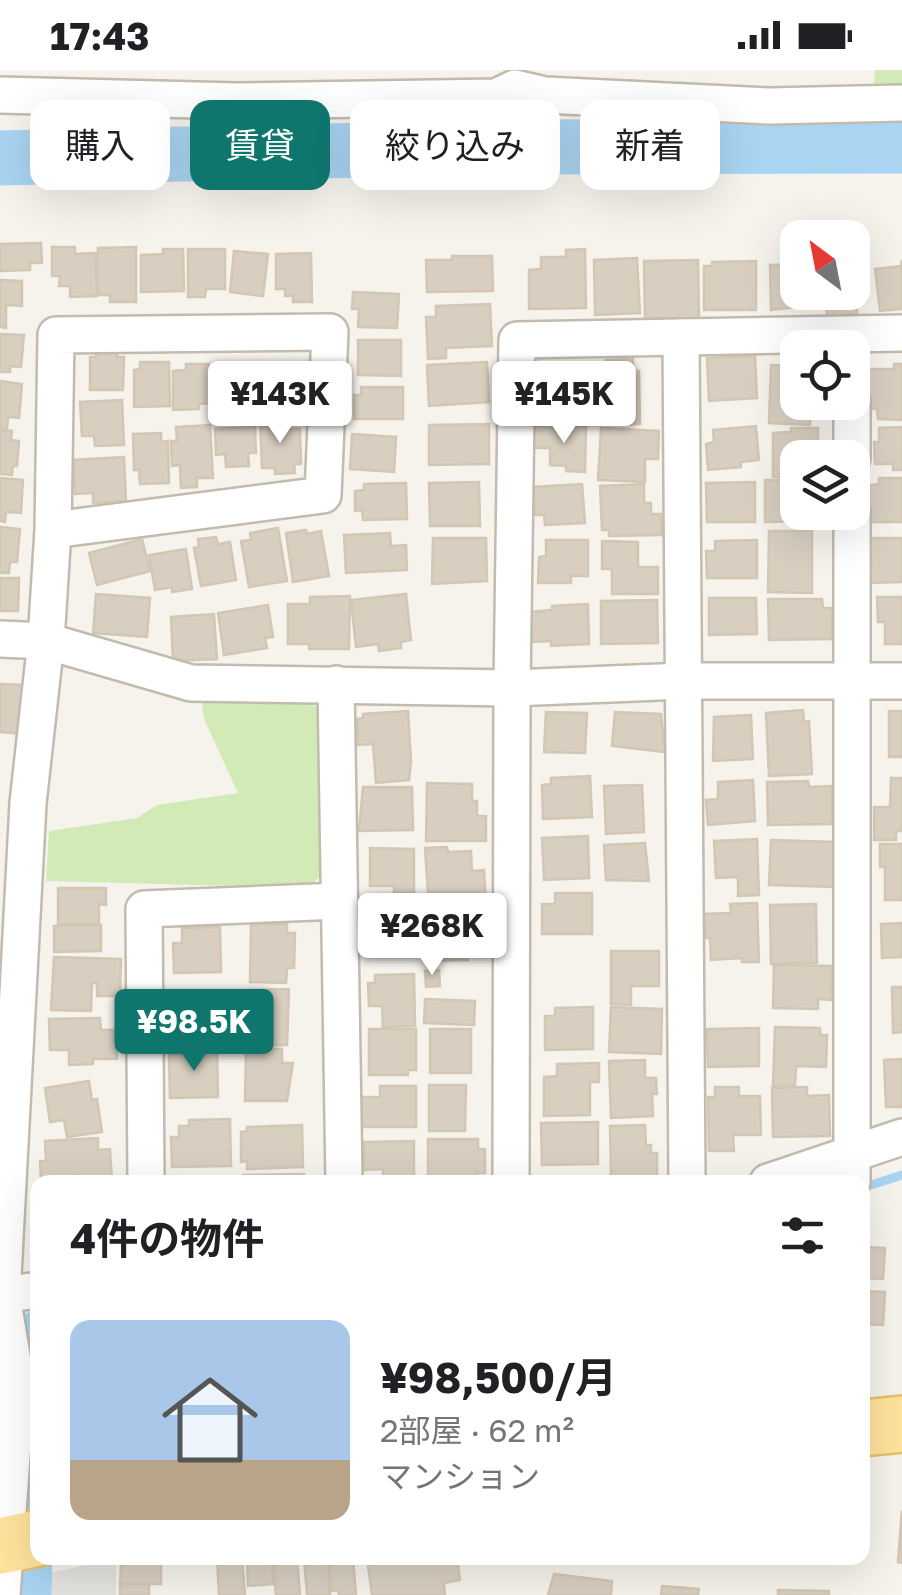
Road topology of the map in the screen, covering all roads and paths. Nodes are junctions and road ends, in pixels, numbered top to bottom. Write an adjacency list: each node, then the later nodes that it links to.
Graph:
1 (518, 79): 2 (street); 3 (street)
2 (0, 95)
3 (902, 103)
4 (902, 334): 6 (street)
5 (680, 337): 7 (street); 12 (street); 16 (street)
6 (870, 338)
7 (780, 339)
8 (53, 530): 8 (street); 11 (street)
9 (852, 530): 14 (street)
10 (0, 639): 11 (street)
11 (46, 641): 15 (street); 17 (street)
12 (684, 681): 14 (street); 16 (street); 24 (street)
13 (902, 681): 14 (street)
14 (852, 683): 20 (street)
15 (336, 684): 16 (street); 18 (street)
16 (512, 688): 23 (street)
17 (14, 802): 26 (street)
18 (340, 900): 21 (street); 22 (street)
19 (902, 1137): 20 (street)
20 (853, 1167): 25 (street)
21 (146, 1175)
22 (344, 1175)
23 (511, 1175)
24 (687, 1175)
25 (808, 1175)
26 (4, 1198): 28 (street)
27 (30, 1291): 28 (street)
28 (2, 1295): 31 (street)
29 (902, 1424): 30 (main road)
30 (870, 1427)
31 (11, 1556)

